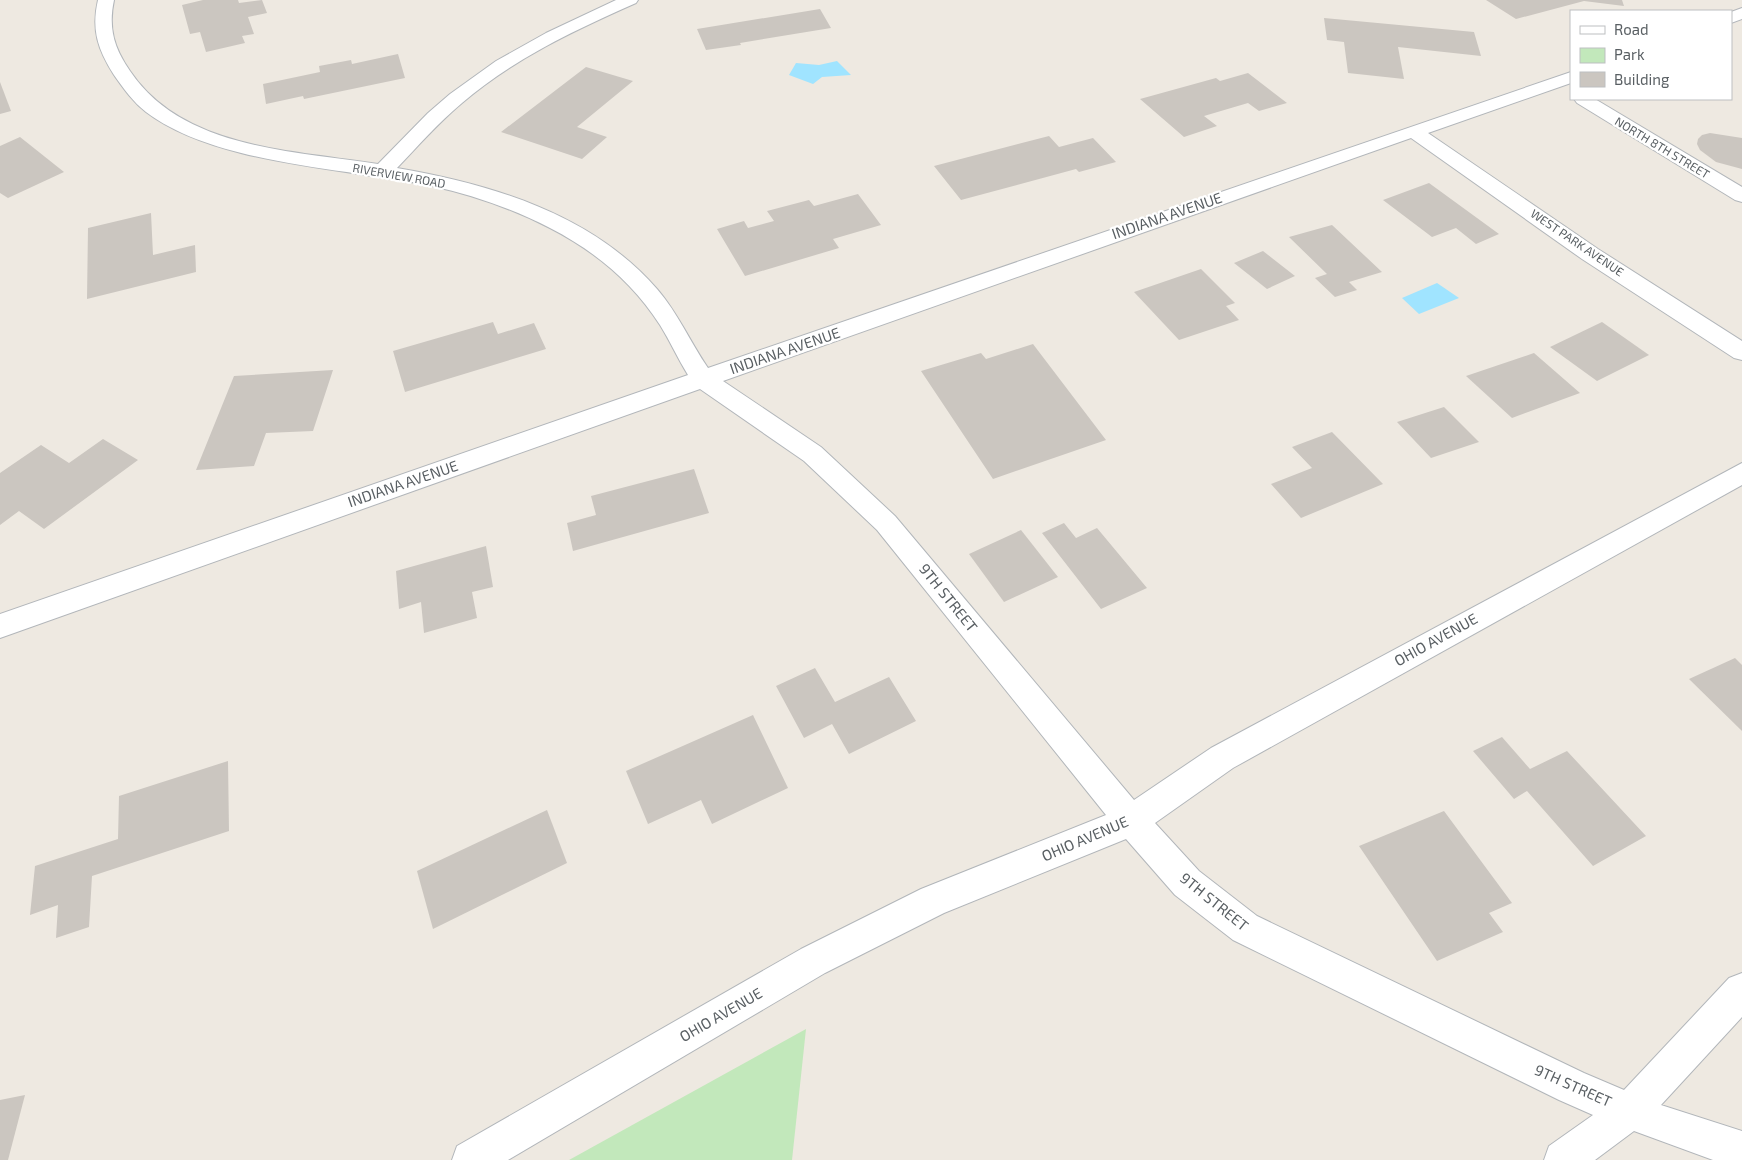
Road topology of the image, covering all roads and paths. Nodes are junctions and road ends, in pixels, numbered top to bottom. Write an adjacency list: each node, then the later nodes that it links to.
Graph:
1 (106, 0): 6 (street, RIVERVIEW ROAD)
2 (630, 0): 6 (street)
3 (1566, 84): 5 (street, INDIANA AVENUE)
4 (1585, 100): 7 (street, NORTH 8TH STREET)
5 (1413, 131): 8 (street, WEST PARK AVENUE); 9 (street, INDIANA AVENUE)
6 (382, 172): 9 (street, RIVERVIEW ROAD)
7 (1742, 196)
8 (1742, 352)
9 (704, 379): 11 (street, INDIANA AVENUE); 12 (street, 9TH STREET)
10 (1742, 473): 12 (street, OHIO AVENUE)
11 (0, 626)
12 (1131, 821): 14 (street, 9TH STREET); 16 (street, OHIO AVENUE)
13 (1742, 991): 14 (street)
14 (1630, 1111): 15 (street, 9TH STREET); 17 (street)
15 (1742, 1150)
16 (471, 1160)
17 (1563, 1160)

